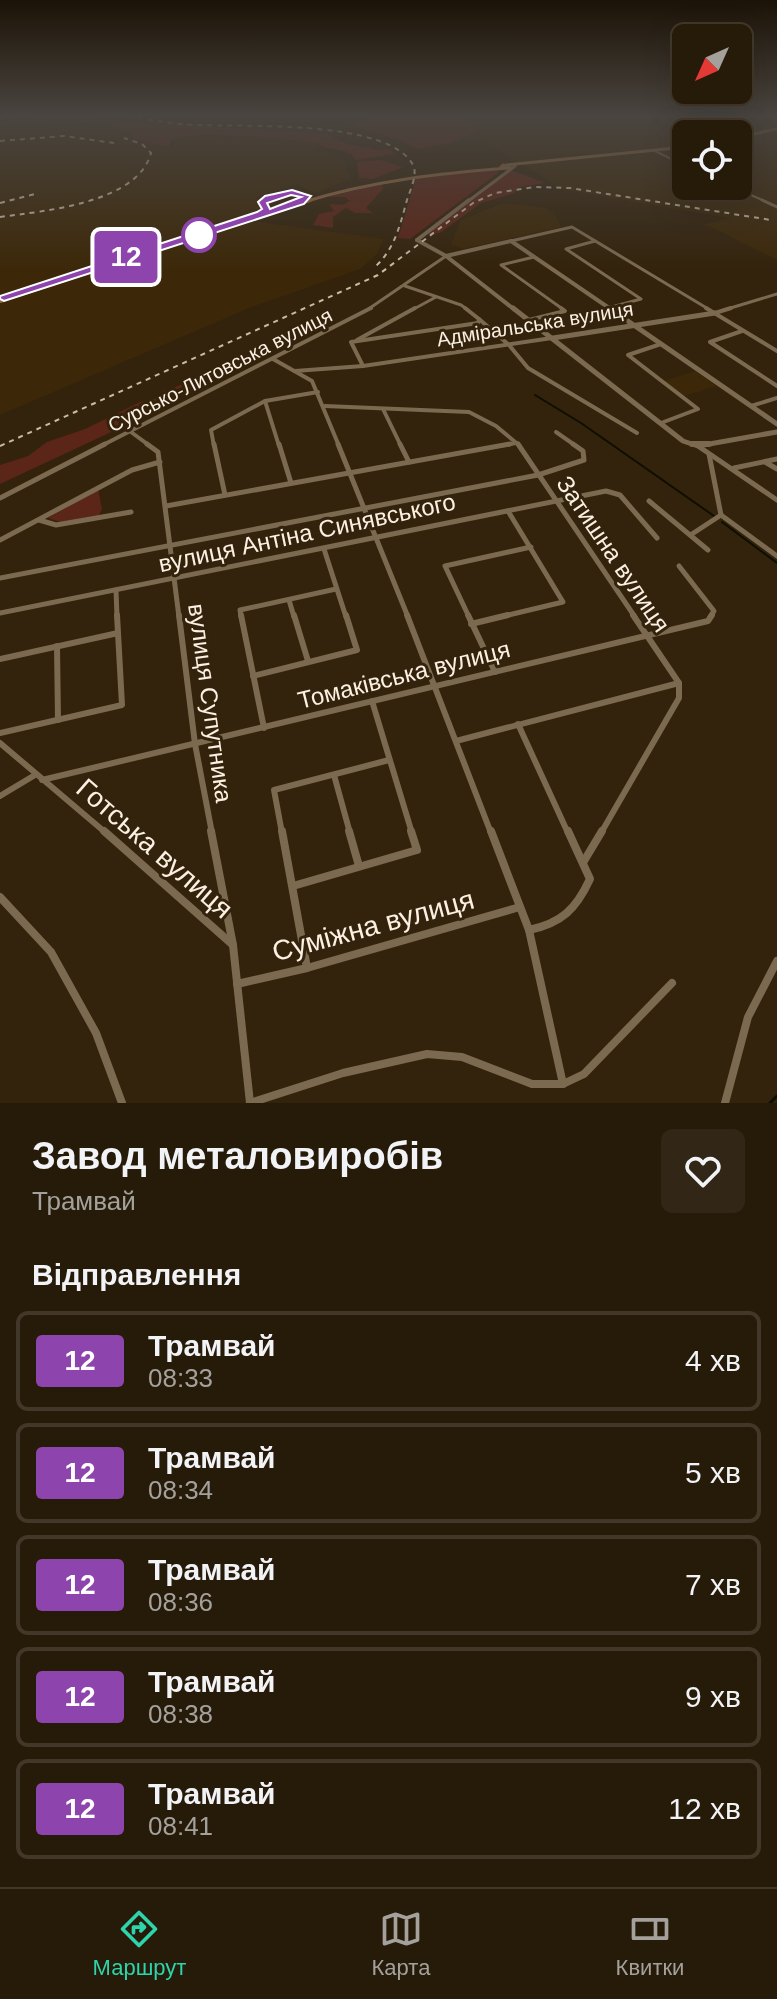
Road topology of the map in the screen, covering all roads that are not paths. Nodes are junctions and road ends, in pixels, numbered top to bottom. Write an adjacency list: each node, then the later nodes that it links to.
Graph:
1 (500, 167): 13 (main road)
2 (505, 167): 5 (street); 5 (street)
3 (752, 196): 4 (street)
4 (777, 207)
5 (417, 240): 8 (street)
6 (511, 241): 7 (street); 8 (street); 9 (street)
7 (595, 241): 14 (street); 15 (street)
8 (446, 256): 10 (street, Сурсько-Литовська вулиця); 16 (street)
9 (534, 257): 14 (street); 16 (street)
10 (405, 286): 12 (street); 25 (street, Сурсько-Литовська вулиця)
11 (777, 294): 15 (street, Адміральська вулиця)
12 (436, 297): 17 (street); 21 (street)
13 (0, 299)
14 (608, 308): 18 (street)
15 (715, 313): 18 (street, Адміральська вулиця); 19 (street)
16 (529, 320): 20 (street)
17 (478, 321): 21 (street); 23 (street)
18 (635, 326): 20 (street, Адміральська вулиця); 22 (street)
19 (742, 331): 24 (street); 28 (street)
20 (552, 338): 23 (street, Адміральська вулиця); 35 (street)
21 (357, 341): 26 (street)
22 (661, 344): 33 (street); 35 (street)
23 (509, 345): 26 (street, Адміральська вулиця); 40 (street)
24 (777, 351)
25 (273, 359): 27 (street); 37 (street, Сурсько-Литовська вулиця)
26 (363, 366): 27 (street, Адміральська вулиця)
27 (295, 371): 29 (street)
28 (777, 386)
29 (318, 392): 31 (street); 32 (street)
30 (777, 398): 33 (street)
31 (265, 401): 52 (street); 53 (street)
32 (325, 406): 34 (street, Затишна вулиця); 50 (street)
33 (751, 406): 36 (street)
34 (383, 409): 41 (street, Затишна вулиця); 47 (street)
35 (661, 423): 42 (street)
36 (777, 424)
37 (131, 432): 46 (street); 54 (street, Сурсько-Литовська вулиця)
38 (556, 432): 51 (street, вулиця Антіна Синявського)
39 (777, 432): 42 (street)
40 (637, 433)
41 (517, 442): 47 (street); 51 (street, Затишна вулиця)
42 (698, 446): 43 (street)
43 (709, 454): 48 (street); 62 (street)
44 (777, 459): 45 (street)
45 (764, 461): 48 (street); 49 (street)
46 (160, 462): 58 (street, вулиця Супутника); 63 (street)
47 (409, 462): 50 (street)
48 (733, 468): 55 (street)
49 (777, 469)
50 (349, 473): 52 (street); 59 (street)
51 (538, 475): 56 (street, Затишна вулиця); 59 (street, вулиця Антіна Синявського)
52 (291, 483): 53 (street)
53 (225, 495): 58 (street)
54 (0, 498)
55 (777, 500)
56 (555, 501): 60 (street, вулиця Антіна Синявського); 66 (street, вулиця Антіна Синявського); 82 (street, Затишна вулиця)
57 (649, 501): 64 (street)
58 (166, 506): 68 (street, вулиця Супутника)
59 (364, 509): 65 (street); 68 (street, вулиця Антіна Синявського)
60 (508, 511): 65 (street, вулиця Антіна Синявського); 69 (street)
61 (131, 512): 63 (street)
62 (721, 515): 64 (street); 72 (street)
63 (38, 520): 67 (street)
64 (692, 534): 71 (street)
65 (377, 537): 70 (street, вулиця Антіна Синявського); 89 (street)
66 (657, 538)
67 (0, 540)
68 (171, 544): 74 (street, вулиця Антіна Синявського); 75 (street, вулиця Супутника)
69 (531, 547): 80 (street); 80 (street)
70 (324, 549): 75 (street, вулиця Антіна Синявського); 76 (street)
71 (708, 550)
72 (777, 556)
73 (679, 566): 82 (street, Томаківська вулиця)
74 (0, 578)
75 (174, 579): 77 (street, вулиця Антіна Синявського); 97 (street, вулиця Супутника)
76 (336, 589): 78 (street); 85 (street)
77 (116, 590): 79 (street, вулиця Антіна Синявського); 81 (street)
78 (289, 600): 85 (street); 87 (street)
79 (0, 613)
80 (471, 624): 86 (street)
81 (118, 633): 83 (street); 91 (street)
82 (646, 635): 86 (street, Томаківська вулиця); 88 (street, Затишна вулиця)
83 (57, 646): 84 (street); 91 (street)
84 (0, 659)
85 (308, 661): 87 (street)
86 (495, 672): 89 (street, Томаківська вулиця)
87 (253, 676): 93 (street)
88 (679, 683): 92 (street); 102 (street)
89 (434, 686): 90 (street, Томаківська вулиця); 95 (street)
90 (372, 701): 93 (street, Томаківська вулиця); 98 (street)
91 (58, 720): 94 (street)
92 (518, 724): 95 (street); 102 (street)
93 (264, 728): 97 (street, Томаківська вулиця)
94 (0, 733)
95 (456, 741): 106 (street)
96 (0, 743): 100 (street, Готська вулиця)
97 (195, 744): 100 (street, Томаківська вулиця); 108 (street, вулиця Супутника)
98 (389, 760): 99 (street); 103 (street)
99 (334, 775): 103 (street); 104 (street)
100 (39, 778): 101 (street, Томаківська вулиця); 108 (street, Готська вулиця)
101 (0, 796)
102 (584, 861): 107 (street)
103 (359, 866): 104 (street)
104 (293, 886): 110 (street)
105 (0, 897): 114 (street)
106 (520, 907): 107 (street); 110 (street, Суміжна вулиця)
107 (529, 930): 113 (street)
108 (233, 945): 112 (street, Готська вулиця)
109 (777, 961): 116 (street)
110 (307, 968): 112 (street, Суміжна вулиця)
111 (672, 983): 113 (street)
112 (237, 984): 115 (street, Готська вулиця)
113 (563, 1084): 115 (street, Готська вулиця)
114 (122, 1103)
115 (250, 1103)
116 (725, 1103)

